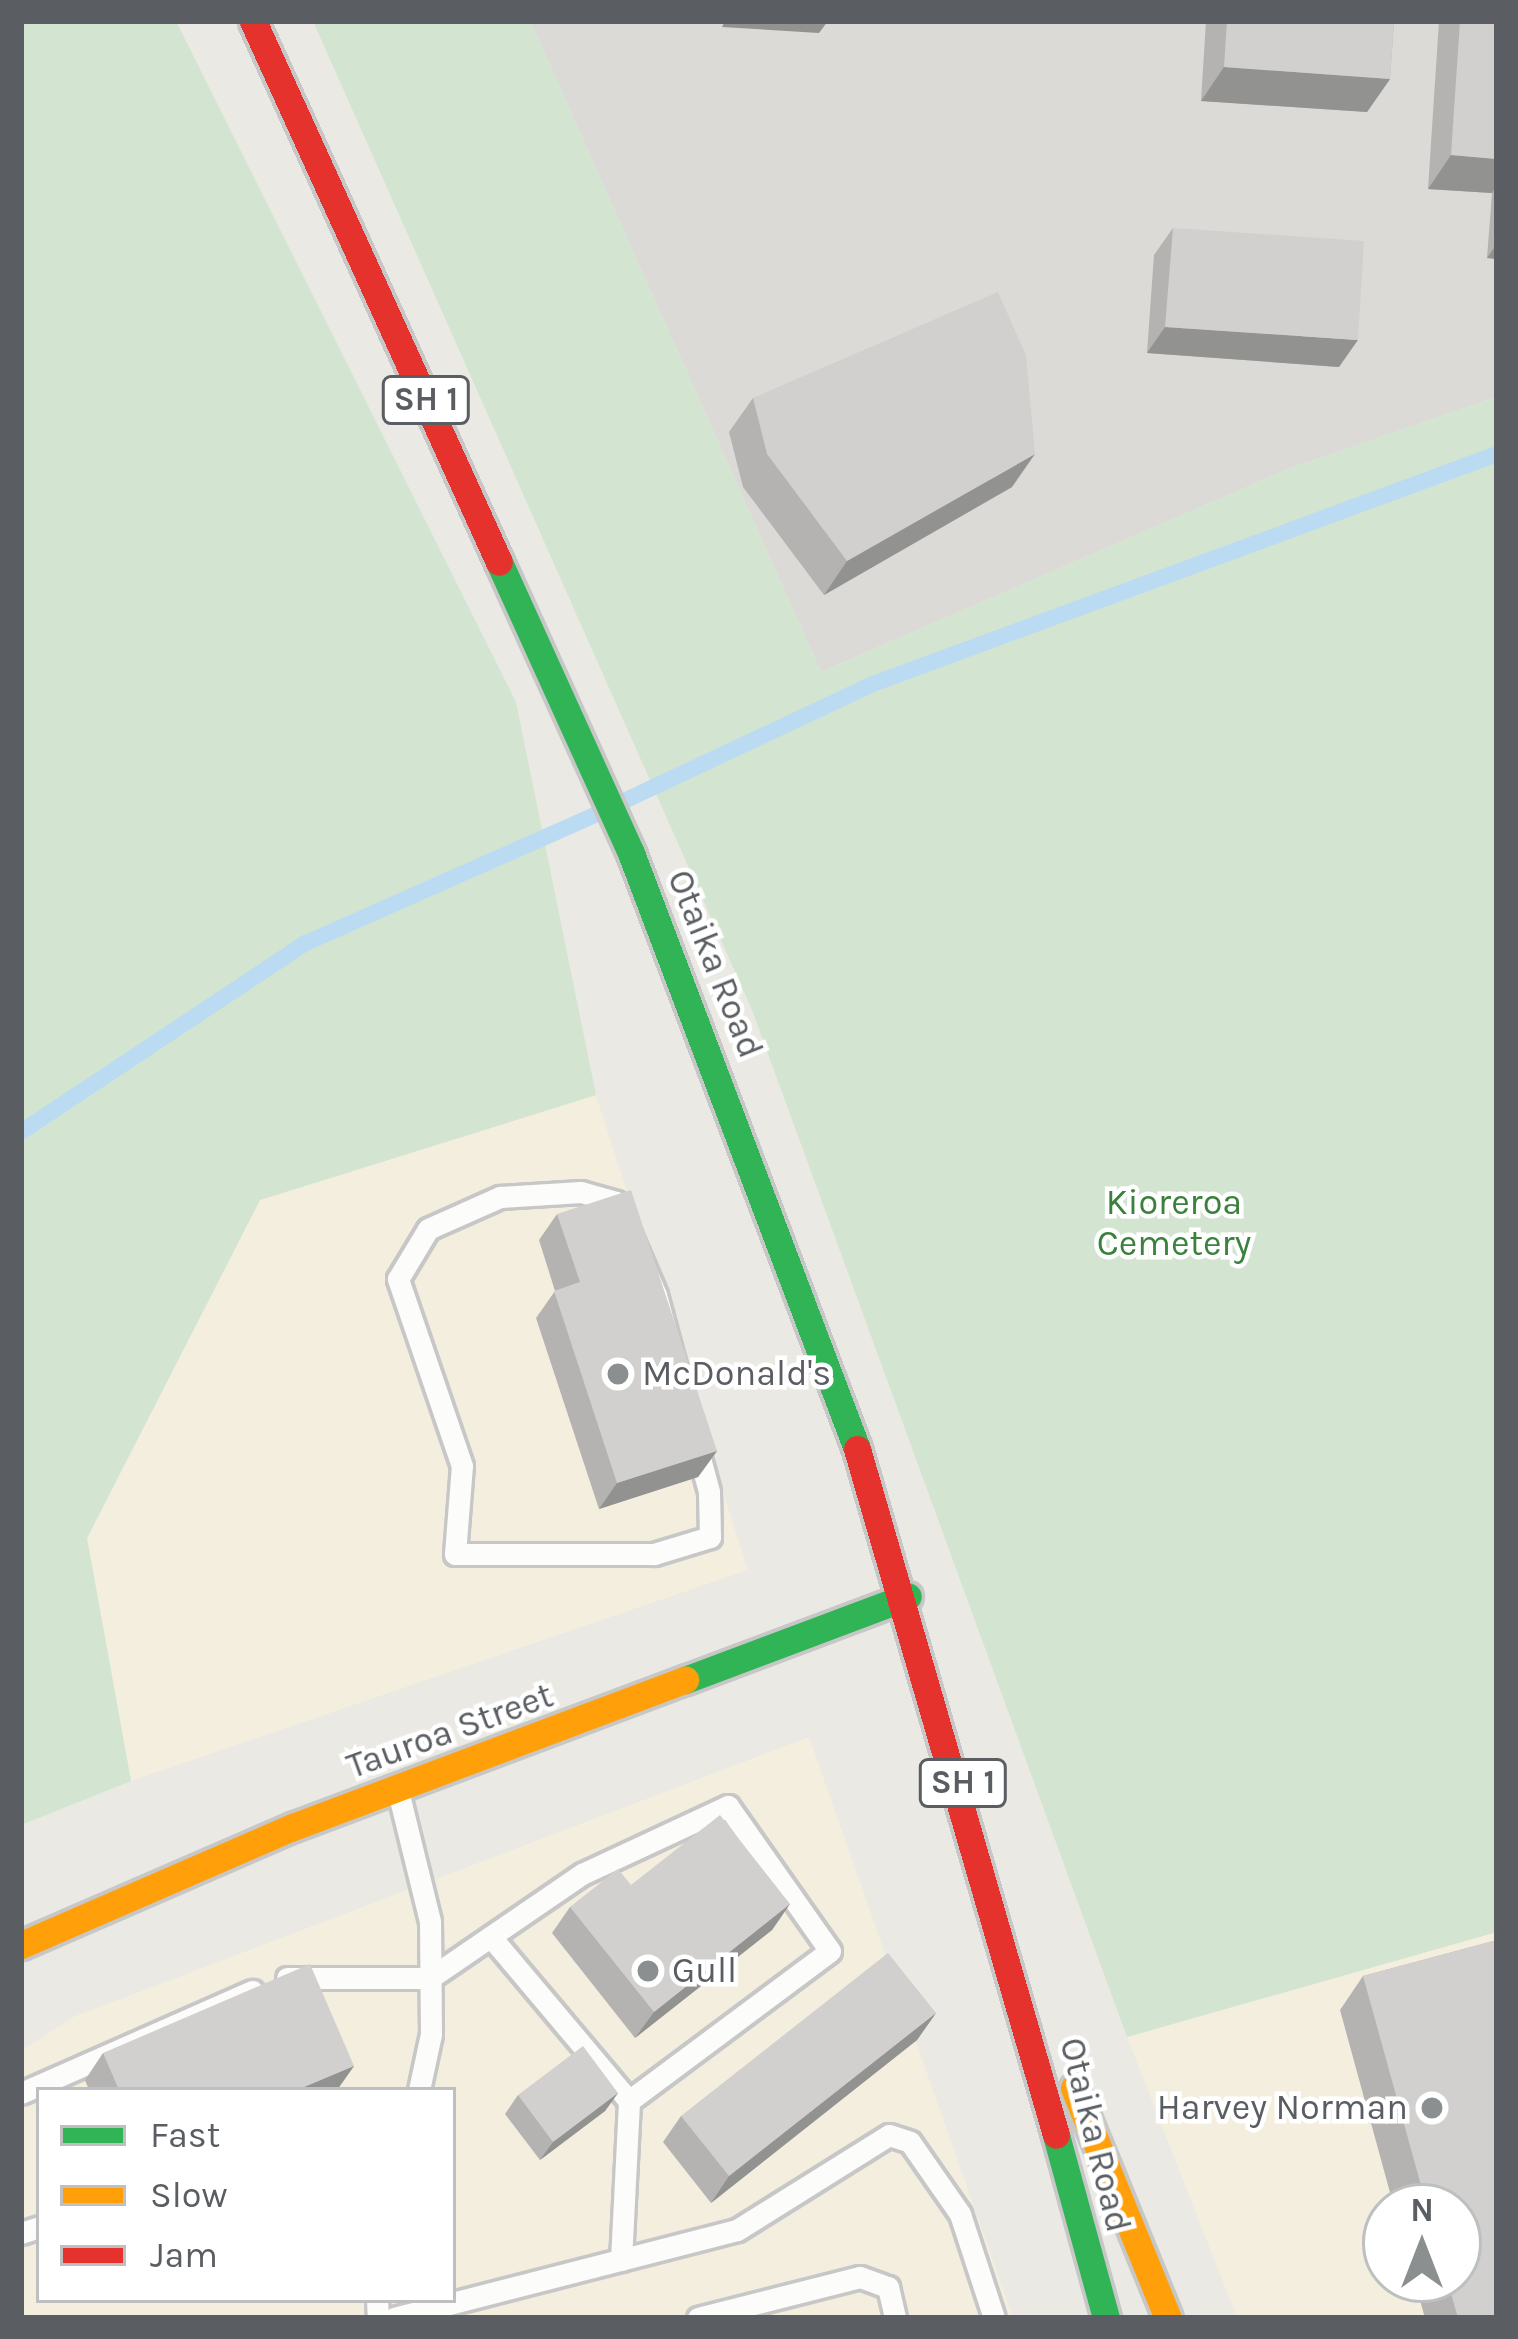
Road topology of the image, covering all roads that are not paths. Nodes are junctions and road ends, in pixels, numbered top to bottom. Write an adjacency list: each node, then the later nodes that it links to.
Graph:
1 (253, 21): 3 (main road, Otaika Road / SH 1)
2 (616, 1202): 2 (lane)
3 (908, 1596): 4 (main road, Tauroa Street); 7 (main road, Otaika Road / SH 1)
4 (397, 1789): 6 (main road, Tauroa Street); 8 (lane)
5 (491, 1937): 8 (lane); 11 (lane); 11 (lane)
6 (21, 1945)
7 (1018, 1969): 19 (main road, Otaika Road / SH 1); 20 (main road, Otaika Road / SH 1)
8 (430, 1978): 9 (lane); 10 (lane)
9 (419, 2087)
10 (21, 2093)
11 (629, 2101): 12 (lane)
12 (621, 2260): 13 (lane); 18 (lane)
13 (456, 2302)
14 (453, 2303): 15 (lane)
15 (394, 2318)
16 (698, 2318): 17 (lane)
17 (896, 2318)
18 (994, 2318)
19 (1106, 2318)
20 (1168, 2318)

